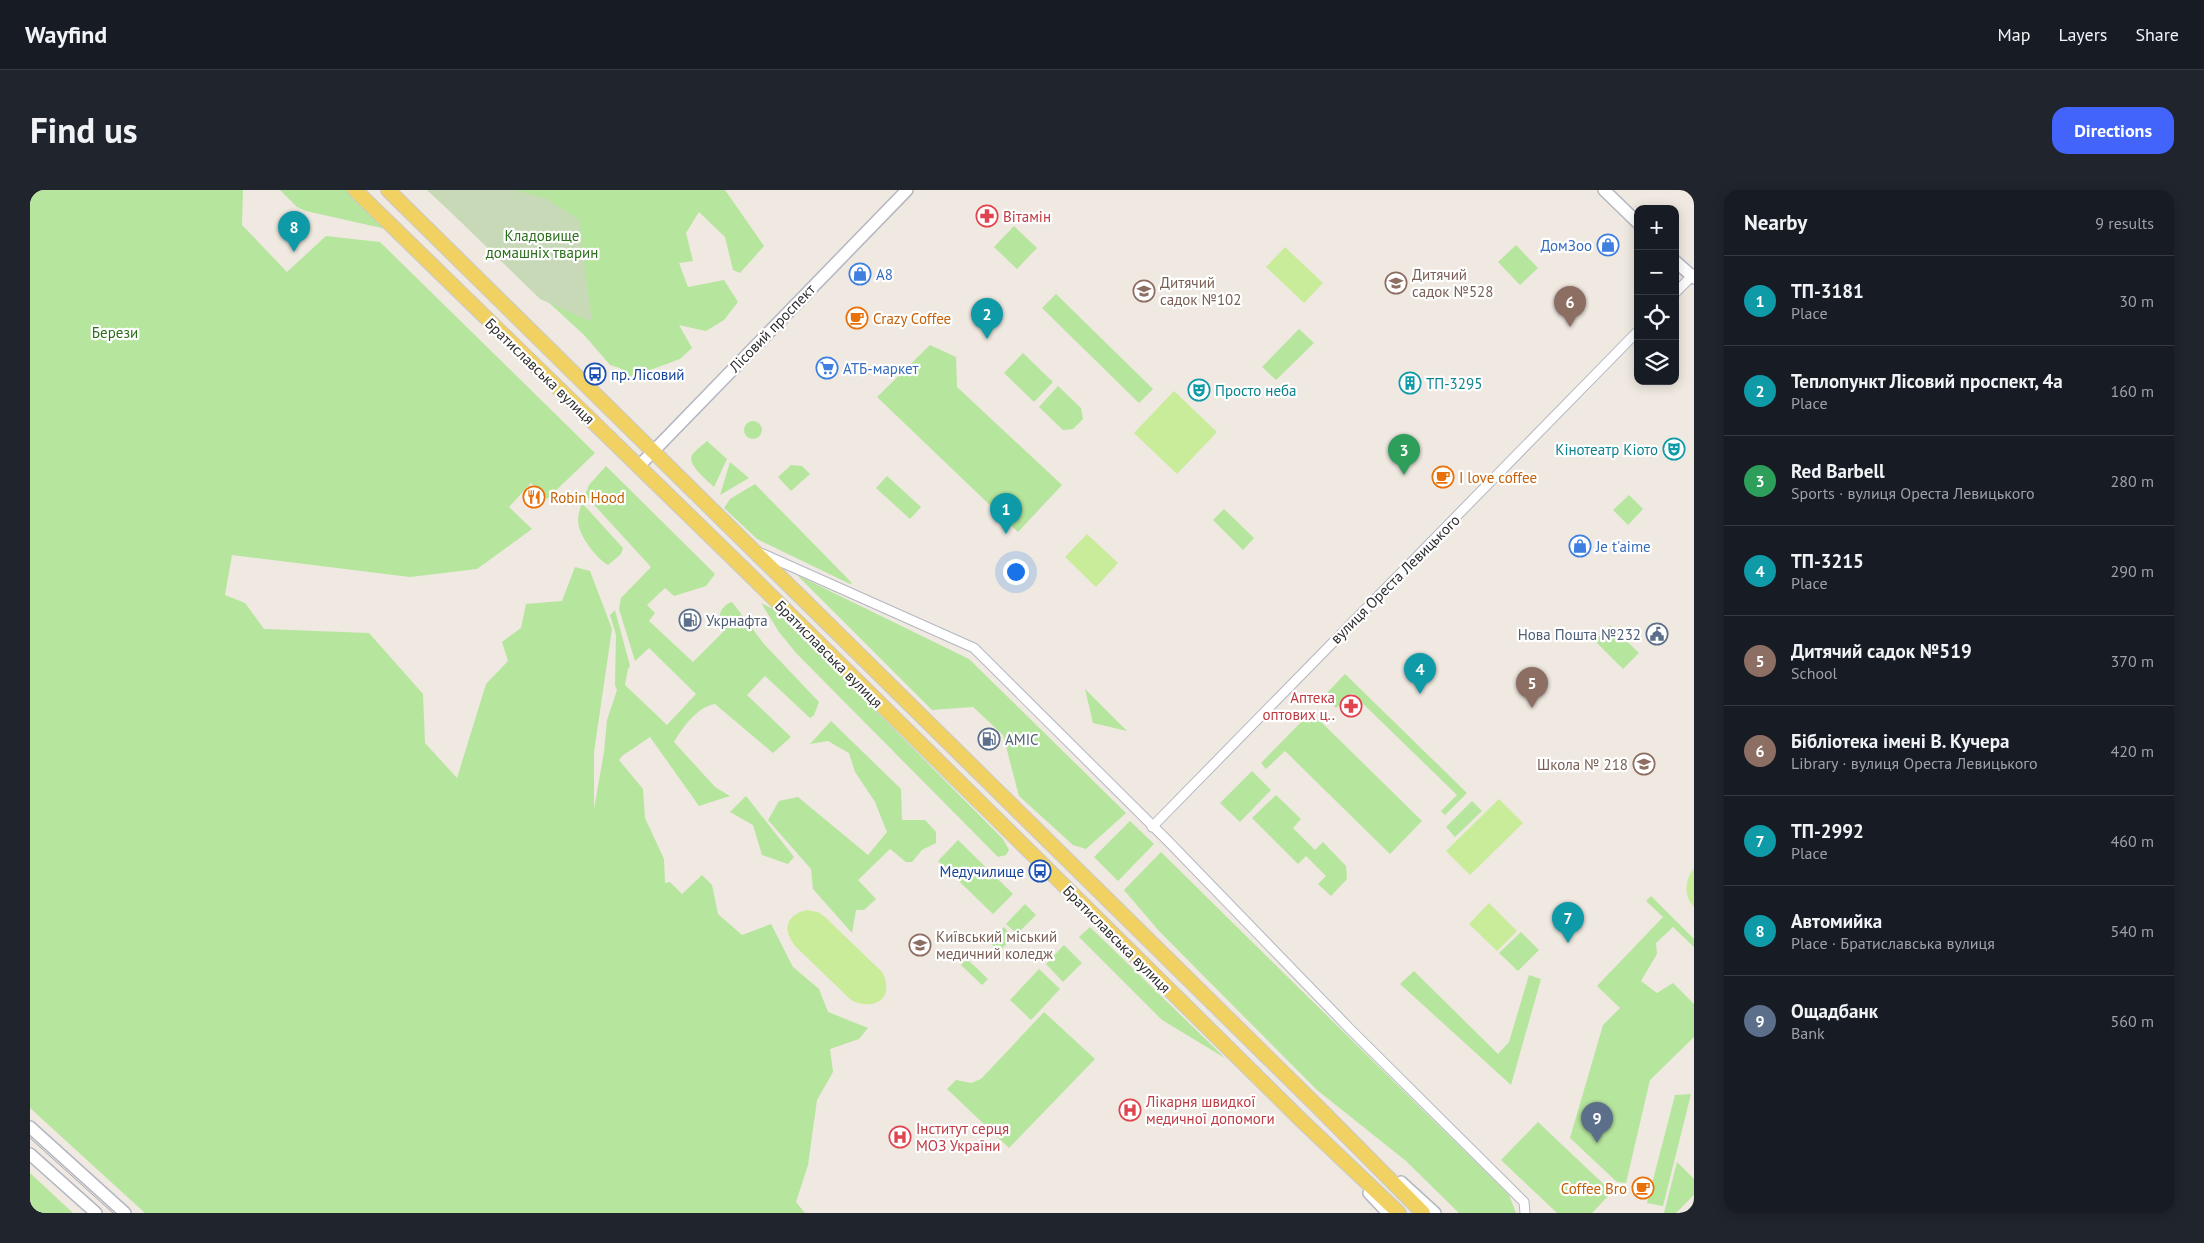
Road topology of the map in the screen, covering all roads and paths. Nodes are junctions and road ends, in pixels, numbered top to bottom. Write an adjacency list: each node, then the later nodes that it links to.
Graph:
1 (355, 190): 11 (main road, Братиславська вулиця)
2 (388, 190): 10 (main road, Братиславська вулиця)
3 (907, 190): 10 (street, Лісовий проспект)
4 (1604, 190): 5 (street)
5 (1634, 219)
6 (1679, 264): 7 (street)
7 (1693, 276): 8 (street)
8 (1679, 289)
9 (1634, 335): 13 (street, вулиця Ореста Левицького)
10 (652, 452): 11 (street, Лісовий проспект); 12 (main road, Братиславська вулиця)
11 (639, 466): 15 (main road, Братиславська вулиця)
12 (754, 550): 13 (street); 14 (main road, Братиславська вулиця)
13 (1152, 827): 24 (street)
14 (1318, 1107): 22 (main road, Братиславська вулиця); 23 (street, Братиславська вулиця)
15 (1301, 1120): 20 (street, Братиславська вулиця); 21 (main road, Братиславська вулиця)
16 (30, 1127): 19 (street)
17 (30, 1154): 18 (street)
18 (96, 1213)
19 (125, 1213)
20 (1388, 1213)
21 (1399, 1213)
22 (1423, 1213)
23 (1435, 1213)
24 (1525, 1213)

